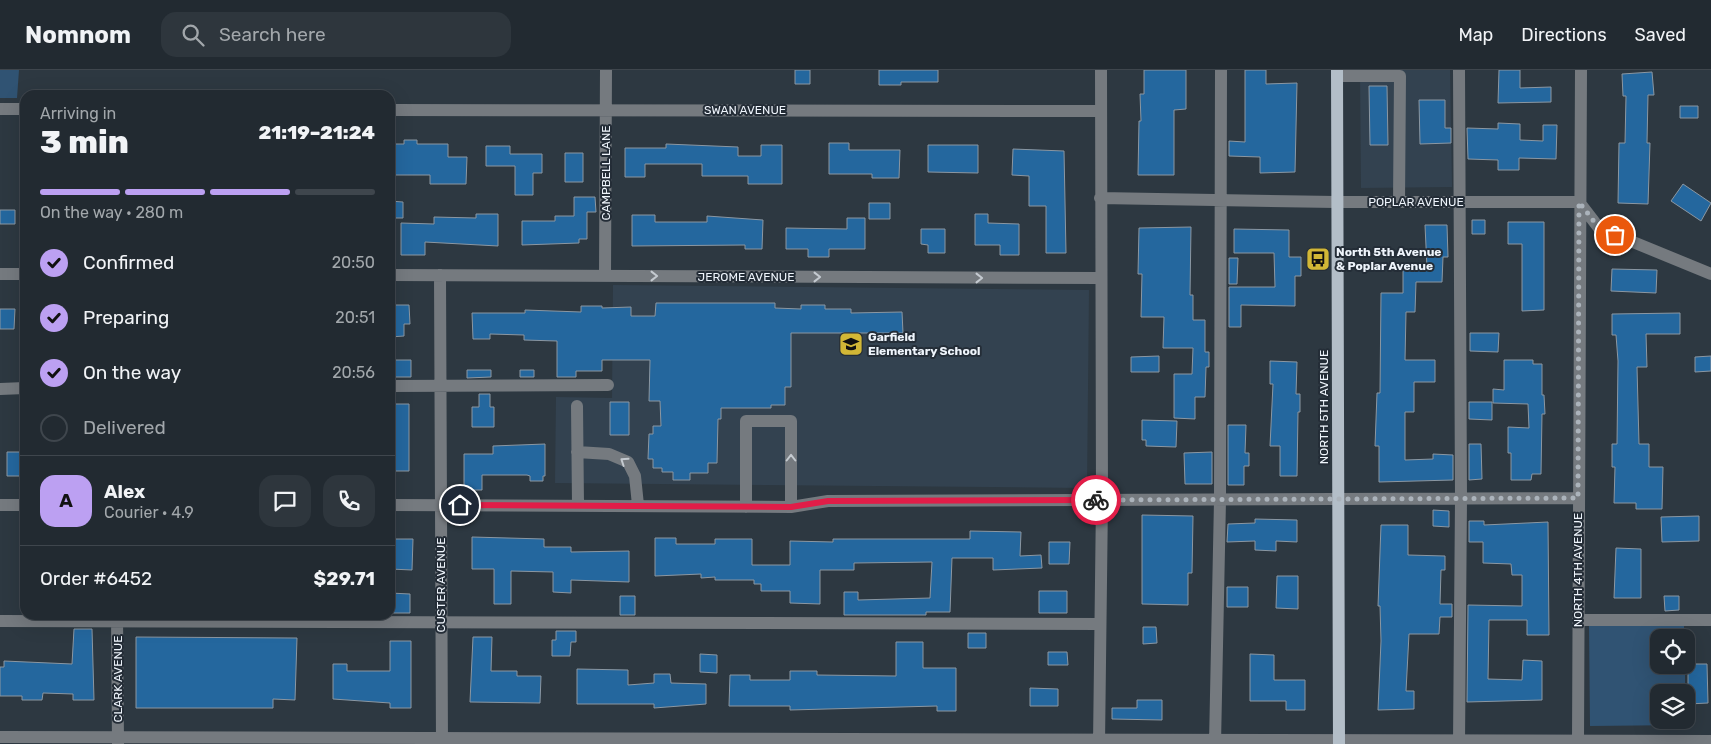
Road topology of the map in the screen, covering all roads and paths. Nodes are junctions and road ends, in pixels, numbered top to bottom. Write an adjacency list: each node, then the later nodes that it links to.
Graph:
1 (606, 70): 10 (street, CAMPBELL LANE)
2 (1101, 70): 11 (street)
3 (1221, 70): 13 (street)
4 (1459, 70): 16 (street)
5 (1581, 70): 17 (street, NORTH 4TH AVENUE)
6 (1337, 73): 14 (main road, NORTH 5TH AVENUE); 15 (street)
7 (0, 109): 8 (street)
8 (20, 109)
9 (395, 110): 10 (street, SWAN AVENUE)
10 (606, 110): 11 (street, SWAN AVENUE); 23 (street, CAMPBELL LANE)
11 (1100, 111): 12 (street)
12 (1100, 198): 13 (street, POPLAR AVENUE); 24 (street)
13 (1221, 200): 14 (street, POPLAR AVENUE); 36 (street)
14 (1336, 202): 15 (street, POPLAR AVENUE); 34 (main road, NORTH 5TH AVENUE)
15 (1399, 202): 16 (street, POPLAR AVENUE)
16 (1459, 202): 17 (street, POPLAR AVENUE); 32 (street)
17 (1579, 202): 20 (street); 33 (street, NORTH 4TH AVENUE)
18 (0, 274): 19 (street)
19 (20, 274)
20 (1711, 274)
21 (395, 275): 22 (street, JEROME AVENUE)
22 (440, 276): 23 (street, JEROME AVENUE); 27 (street, CUSTER AVENUE)
23 (606, 276): 24 (street, JEROME AVENUE, one-way to 24)
24 (1101, 278): 35 (street)
25 (608, 385): 27 (street)
26 (395, 386): 27 (street)
27 (440, 386): 40 (street, CUSTER AVENUE)
28 (20, 388): 29 (street)
29 (0, 389)
30 (577, 406): 31 (street)
31 (577, 452): 41 (street); 42 (street, one-way to 31)
32 (1461, 498): 33 (street); 34 (street); 62 (street)
33 (1578, 498): 48 (street, NORTH 4TH AVENUE)
34 (1338, 499): 36 (street); 61 (main road, NORTH 5TH AVENUE)
35 (1102, 500): 36 (street); 44 (street); 52 (street)
36 (1220, 500): 60 (street)
37 (0, 505): 38 (street)
38 (20, 505)
39 (395, 505): 40 (street)
40 (440, 505): 41 (street); 51 (street, CUSTER AVENUE)
41 (578, 505): 42 (street)
42 (638, 506): 43 (street)
43 (746, 507): 44 (street); 44 (street, one-way to 43)
44 (791, 507)
45 (39, 620): 50 (street)
46 (117, 620): 55 (street, CLARK AVENUE)
47 (279, 620): 51 (street)
48 (1578, 620): 49 (street); 54 (street, NORTH 4TH AVENUE)
49 (1711, 620)
50 (0, 621)
51 (441, 622): 52 (street); 56 (street, CUSTER AVENUE)
52 (1100, 624): 59 (street)
53 (0, 737): 55 (street)
54 (1578, 740): 58 (street); 63 (street)
55 (118, 741): 56 (street)
56 (442, 741): 57 (street)
57 (777, 741): 59 (street)
58 (1711, 741)
59 (1099, 742): 60 (street)
60 (1215, 742): 61 (street)
61 (1339, 742): 62 (street)
62 (1459, 742): 63 (street)
63 (1562, 742)

